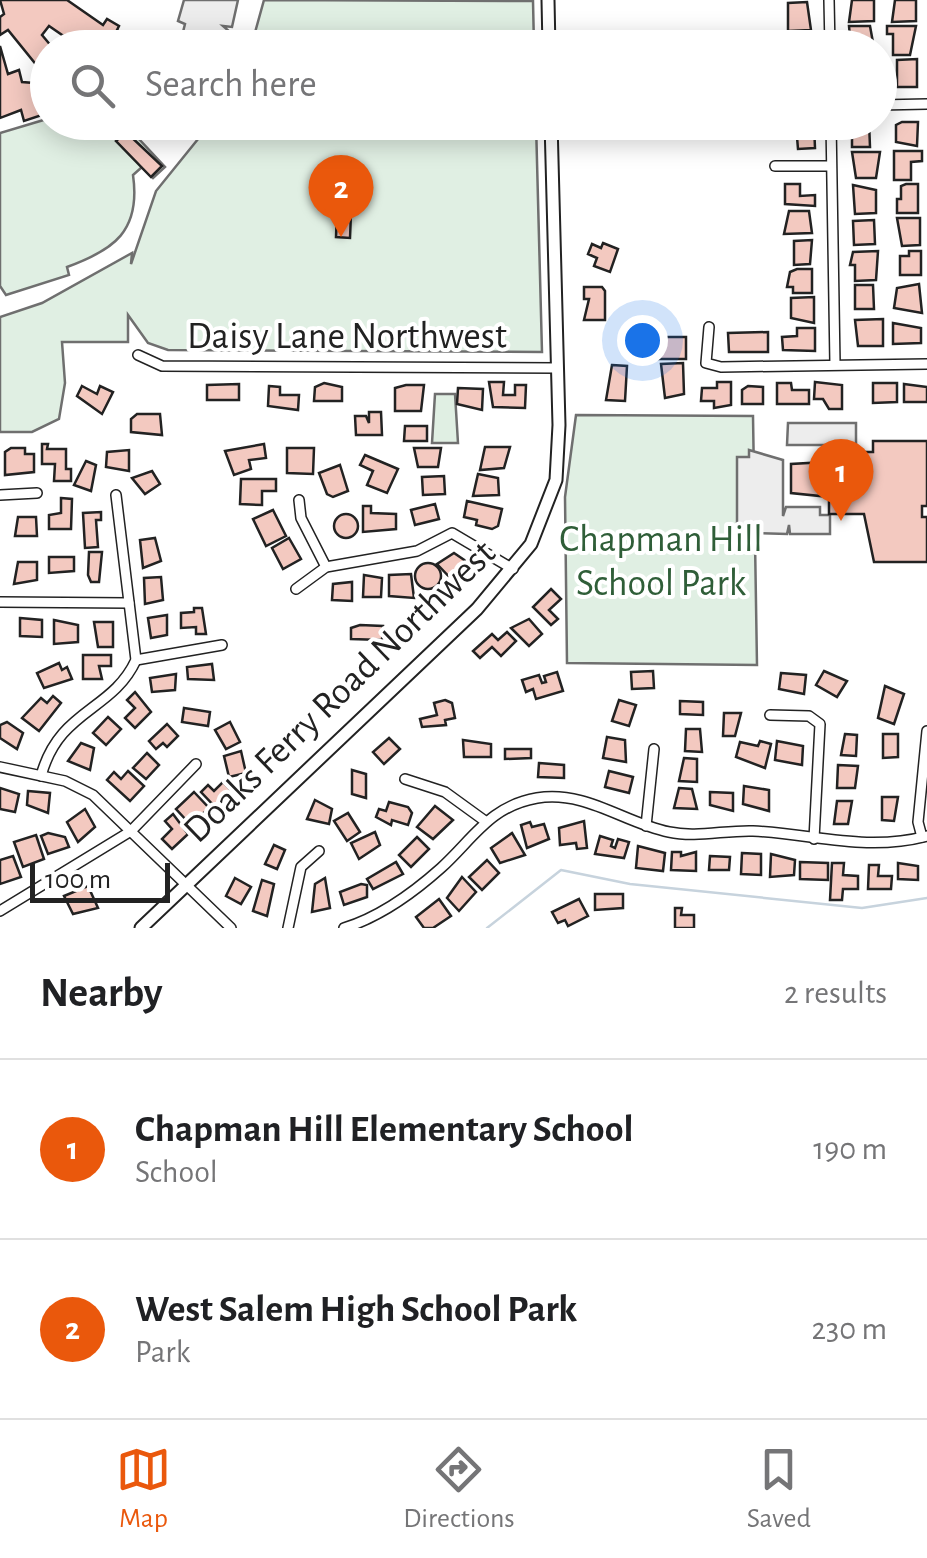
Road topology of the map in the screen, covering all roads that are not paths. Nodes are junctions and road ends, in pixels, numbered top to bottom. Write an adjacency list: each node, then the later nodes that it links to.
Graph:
1 (548, 0): 3 (main road)
2 (829, 0): 4 (street)
3 (549, 30)
4 (830, 30)
5 (927, 104): 6 (street)
6 (897, 105)
7 (552, 140): 15 (main road, Doaks Ferry Road Northwest)
8 (831, 140): 10 (street)
9 (776, 166): 10 (street)
10 (832, 166): 13 (street)
11 (709, 327): 13 (street)
12 (138, 355): 15 (street, Daisy Lane Northwest)
13 (835, 364): 14 (street)
14 (927, 364)
15 (558, 368): 21 (main road, Doaks Ferry Road Northwest)
16 (37, 493): 17 (street)
17 (0, 495)
18 (116, 495): 24 (street)
19 (299, 500): 20 (street)
20 (326, 566): 21 (street); 22 (street)
21 (513, 569): 40 (main road, Doaks Ferry Road Northwest)
22 (296, 589)
23 (0, 602): 24 (street)
24 (129, 603): 26 (street)
25 (222, 644): 26 (street)
26 (136, 660): 32 (street)
27 (770, 715): 38 (street)
28 (927, 731): 37 (street)
29 (654, 750): 35 (street)
30 (196, 764): 36 (street)
31 (0, 766): 32 (street)
32 (41, 776): 36 (street)
33 (404, 779): 34 (street)
34 (485, 820): 35 (street); 45 (street)
35 (646, 826): 38 (street)
36 (131, 831): 40 (street); 41 (street)
37 (925, 837): 38 (street)
38 (814, 839)
39 (318, 851): 44 (street)
40 (183, 885): 42 (main road, Doaks Ferry Road Northwest); 43 (street)
41 (0, 911)
42 (141, 928)
43 (231, 928)
44 (288, 928)
45 (344, 928)

